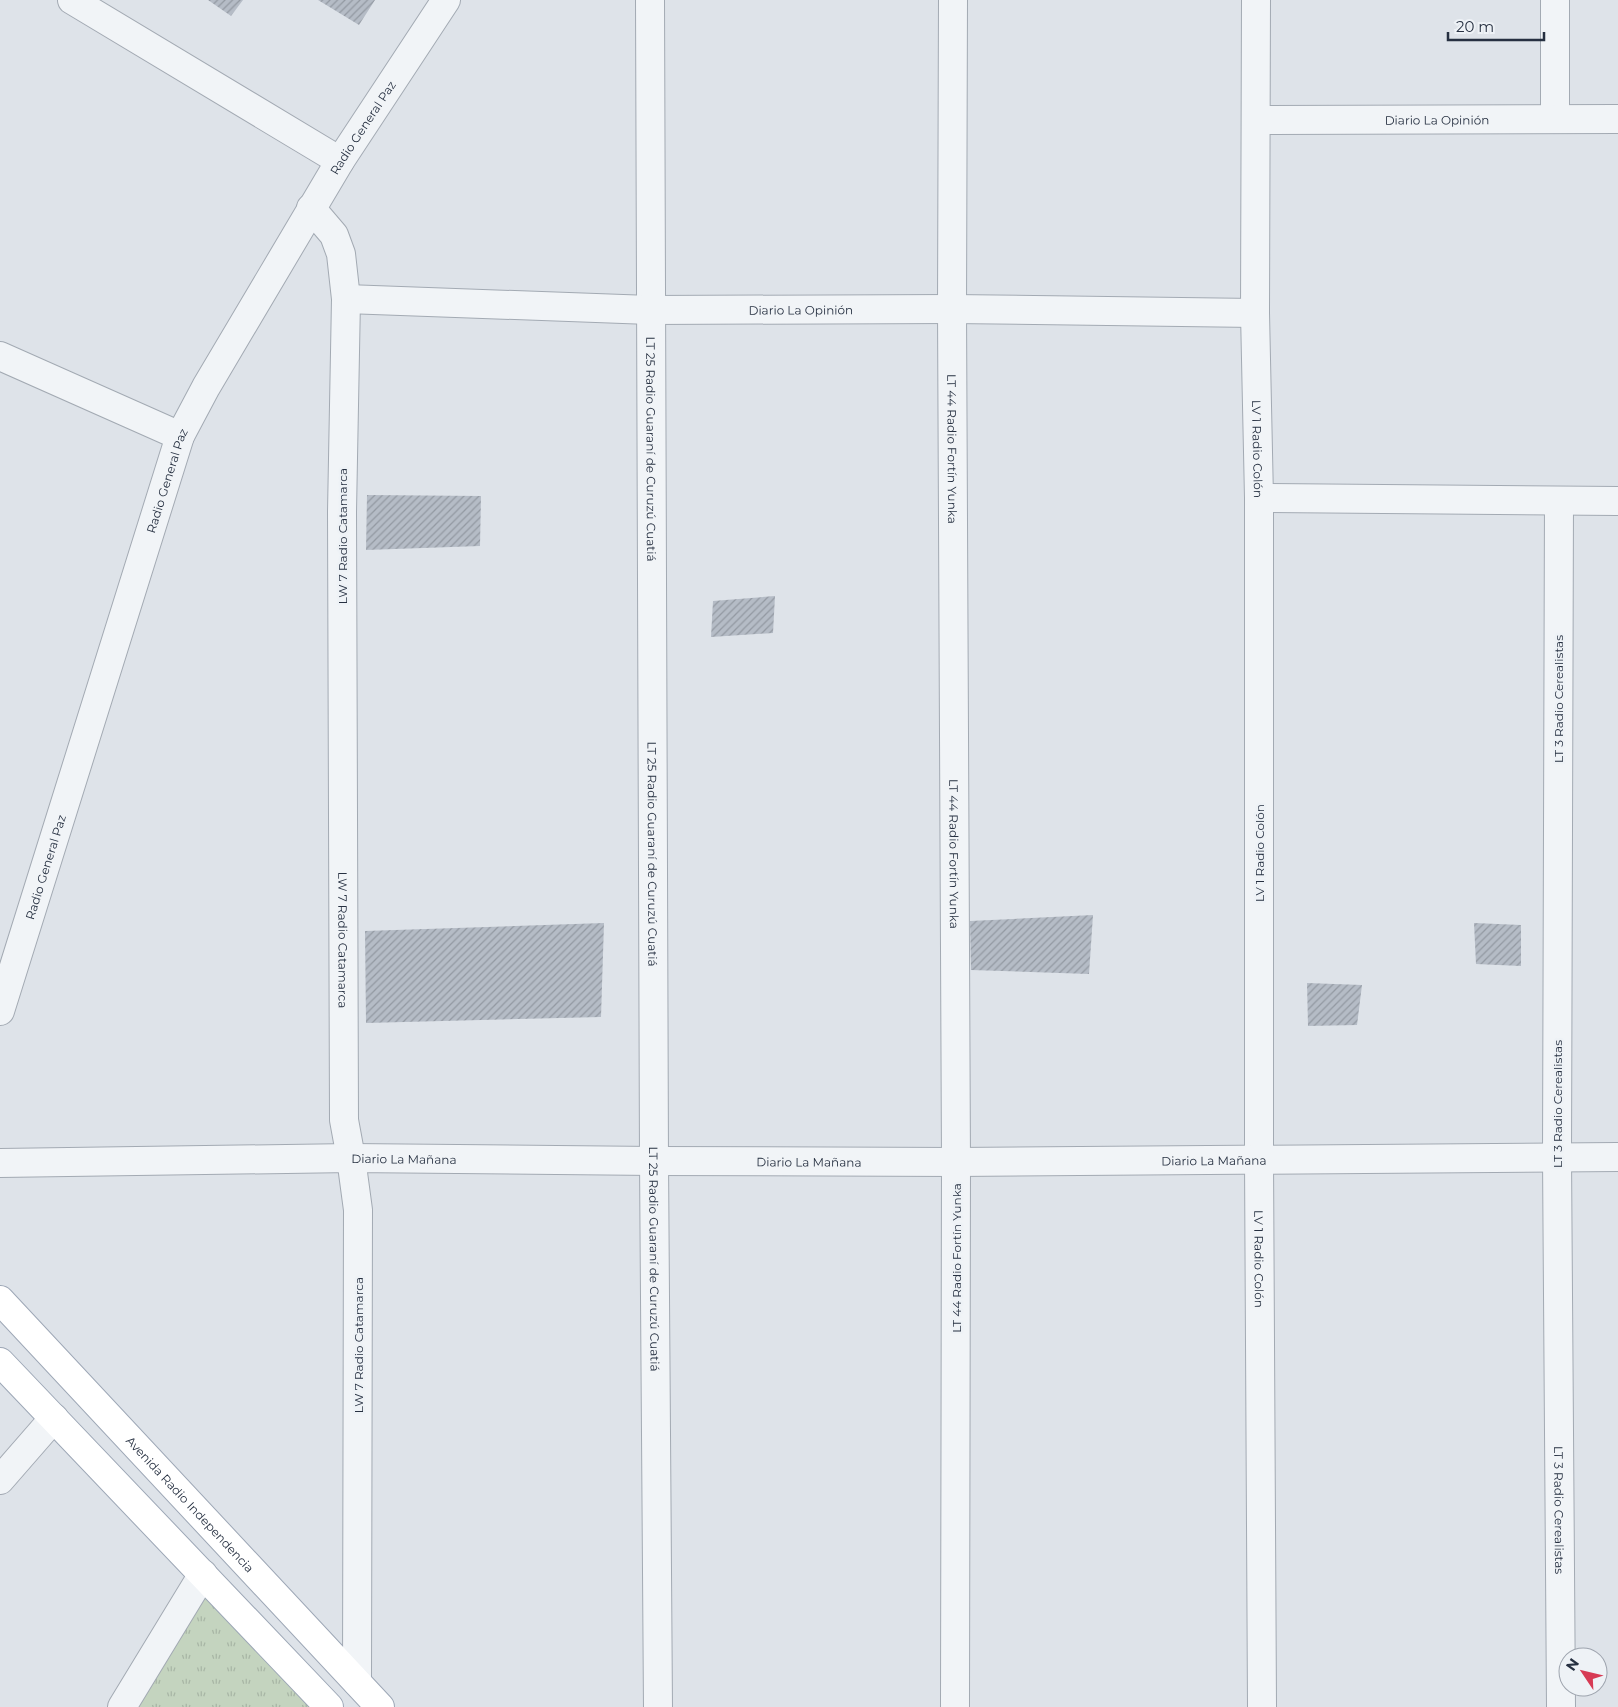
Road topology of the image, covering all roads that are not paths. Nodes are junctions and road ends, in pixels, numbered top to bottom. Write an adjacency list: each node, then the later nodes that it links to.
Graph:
1 (72, 0): 10 (street)
2 (446, 0): 10 (street, Radio General Paz)
3 (650, 0): 14 (street, LT 25 Radio Guaraní de Curuzú Cuatiá)
4 (953, 0): 13 (street, LT 44 Radio Fortín Yunka)
5 (1256, 0): 8 (street, LV 1 Radio Colón)
6 (1555, 0): 9 (street)
7 (1618, 119): 9 (street, Diario La Opinión)
8 (1256, 120): 9 (street, Diario La Opinión); 15 (street, LV 1 Radio Colón)
9 (1555, 120)
10 (340, 160): 11 (street, Radio General Paz)
11 (311, 208): 12 (street, LW 7 Radio Catamarca); 17 (street, Radio General Paz)
12 (346, 298): 14 (street, Diario La Opinión); 24 (street, LW 7 Radio Catamarca)
13 (952, 309): 14 (street, Diario La Opinión); 15 (street, Diario La Opinión); 27 (street, LT 44 Radio Fortín Yunka)
14 (650, 310): 26 (street, LT 25 Radio Guaraní de Curuzú Cuatiá)
15 (1255, 313): 18 (street, LV 1 Radio Colón)
16 (0, 356): 17 (street)
17 (180, 436): 21 (street, Radio General Paz)
18 (1259, 498): 19 (street); 25 (street, LV 1 Radio Colón)
19 (1559, 501): 20 (street); 22 (street, LT 3 Radio Cerealistas)
20 (1618, 501)
21 (0, 1011)
22 (1556, 1157): 23 (street, Diario La Mañana); 25 (street, Diario La Mañana); 41 (street, LT 3 Radio Cerealistas)
23 (1618, 1157)
24 (351, 1158): 26 (street, Diario La Mañana); 28 (street, Diario La Mañana); 34 (street, LW 7 Radio Catamarca)
25 (1259, 1160): 27 (street, Diario La Mañana); 40 (street, LV 1 Radio Colón)
26 (654, 1161): 27 (street, Diario La Mañana); 38 (street, LT 25 Radio Guaraní de Curuzú Cuatiá)
27 (956, 1162): 39 (street, LT 44 Radio Fortín Yunka)
28 (0, 1163)
29 (0, 1300): 34 (main road, Avenida Radio Independencia)
30 (0, 1362): 31 (main road)
31 (54, 1418): 32 (street); 33 (main road)
32 (0, 1480)
33 (203, 1574): 35 (street); 36 (main road)
34 (357, 1682): 37 (main road, Avenida Radio Independencia)
35 (122, 1707)
36 (329, 1707)
37 (380, 1707)
38 (658, 1707)
39 (956, 1707)
40 (1262, 1707)
41 (1561, 1707)

